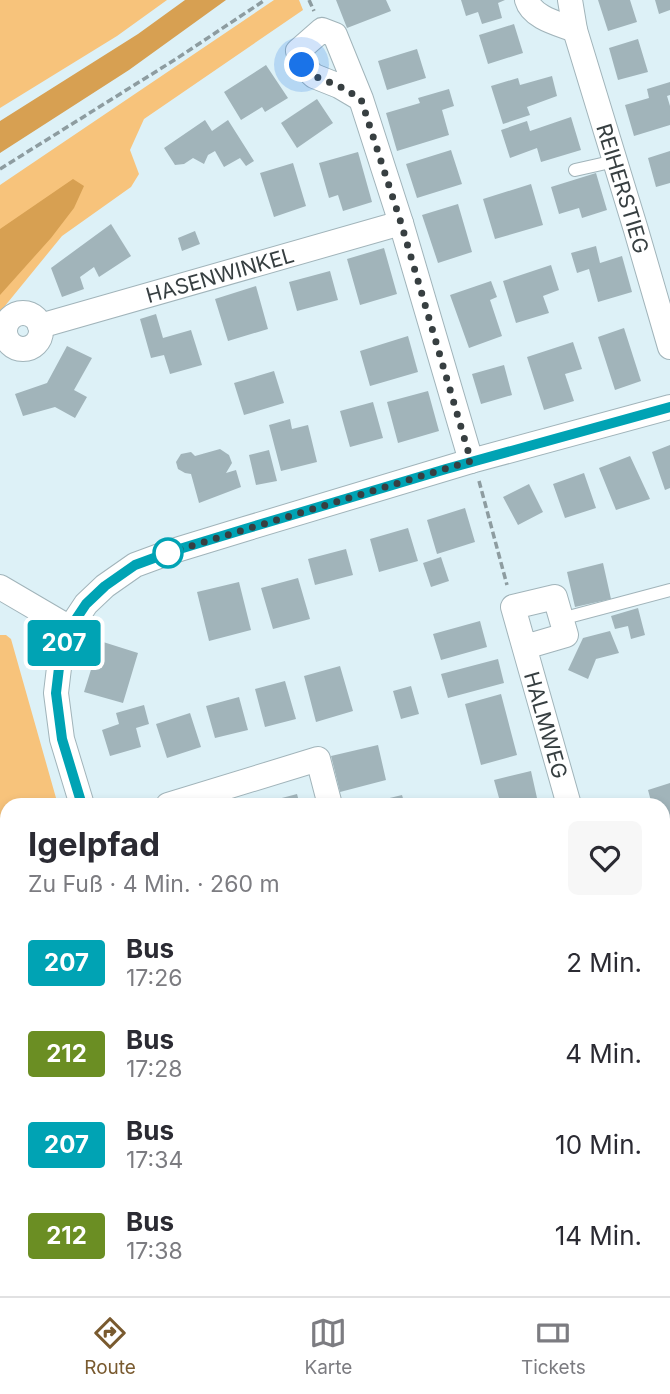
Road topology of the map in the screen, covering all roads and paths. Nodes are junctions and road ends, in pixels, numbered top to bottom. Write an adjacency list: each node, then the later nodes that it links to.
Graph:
1 (265, 0): 7 (path)
2 (527, 0): 4 (street)
3 (570, 0): 4 (street, REIHERSTIEG)
4 (575, 30): 6 (street, REIHERSTIEG)
5 (361, 99): 9 (street)
6 (615, 161): 8 (lane); 11 (street, REIHERSTIEG)
7 (0, 169)
8 (575, 170)
9 (401, 223): 10 (street, HASENWINKEL); 13 (street)
10 (3, 341)
11 (670, 347)
12 (670, 407): 13 (street)
13 (472, 462): 16 (path); 18 (street)
14 (0, 587): 18 (street)
15 (670, 590): 17 (lane)
16 (513, 607): 17 (street); 19 (street, HALMWEG)
17 (561, 619): 19 (street, HALMWEG)
18 (70, 628): 20 (street)
19 (525, 647): 23 (street, HALMWEG)
20 (80, 798)
21 (191, 798): 22 (street)
22 (328, 798)
23 (567, 798)

